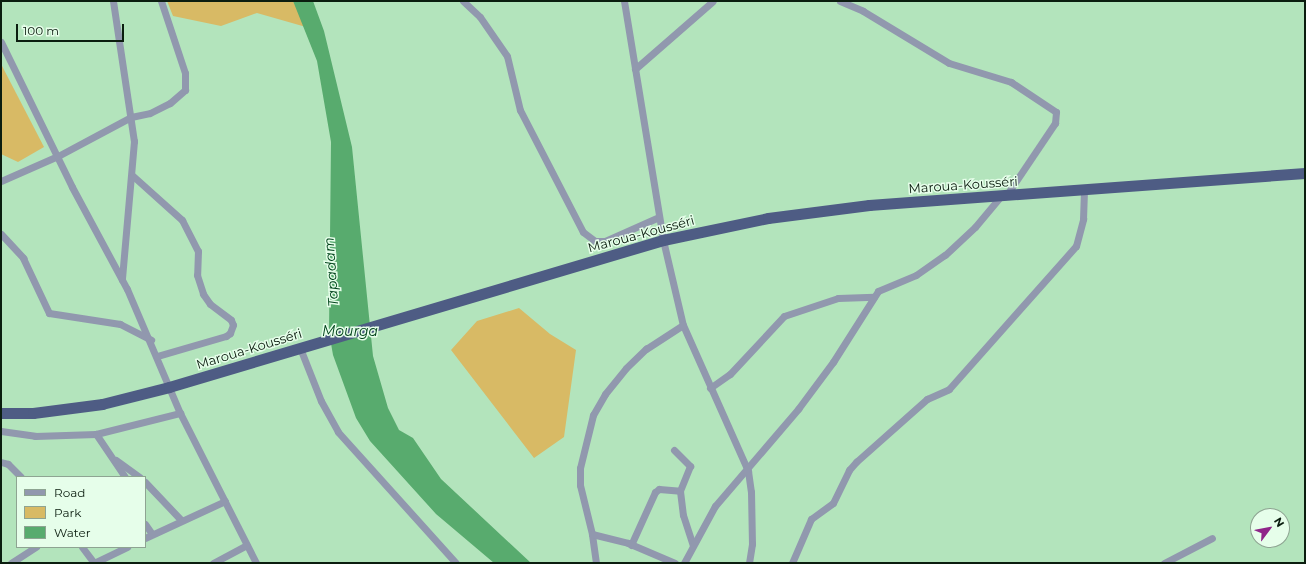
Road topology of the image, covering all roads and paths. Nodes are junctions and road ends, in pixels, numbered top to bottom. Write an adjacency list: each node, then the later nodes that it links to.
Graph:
1 (113, 1): 9 (street)
2 (161, 1): 9 (street)
3 (463, 1): 16 (street)
4 (624, 1): 8 (street)
5 (713, 1): 8 (street)
6 (840, 1): 15 (street)
7 (1, 42): 10 (street)
8 (635, 69): 16 (street)
9 (131, 117): 10 (street); 12 (street)
10 (58, 156): 13 (street); 19 (street)
11 (1305, 173): 14 (highway, Maroua-Kousséri)
12 (133, 176): 19 (street); 24 (street)
13 (1, 181)
14 (1084, 189): 15 (highway, Maroua-Kousséri); 60 (street)
15 (1003, 196): 18 (highway, Maroua-Kousséri); 20 (street)
16 (659, 217): 18 (street)
17 (1, 234): 22 (street)
18 (663, 240): 21 (street); 23 (highway, Maroua-Kousséri)
19 (122, 279): 22 (street)
20 (874, 297): 26 (street); 34 (street)
21 (683, 325): 26 (street); 42 (street)
22 (151, 340): 24 (street)
23 (300, 348): 25 (highway, Maroua-Kousséri); 55 (street)
24 (157, 356): 25 (street)
25 (169, 387): 27 (highway, Maroua-Kousséri); 28 (street)
26 (710, 388): 34 (street)
27 (1, 413)
28 (180, 413): 30 (street); 40 (street)
29 (1, 431): 30 (street)
30 (96, 434): 32 (street)
31 (674, 450): 39 (street)
32 (116, 460): 36 (street); 37 (street)
33 (1, 462): 35 (street)
34 (748, 471): 47 (street); 59 (street)
35 (19, 476)
36 (124, 476)
37 (138, 476)
38 (146, 483): 41 (street)
39 (680, 492): 46 (street); 47 (street)
40 (225, 501): 41 (street); 45 (street)
41 (181, 520): 43 (street)
42 (592, 534): 46 (street); 56 (street)
43 (148, 536)
44 (1212, 538): 61 (street)
45 (247, 545): 53 (street); 54 (street)
46 (631, 545): 57 (street)
47 (693, 546): 58 (street)
48 (34, 548): 51 (street)
49 (83, 548): 52 (street)
50 (124, 548): 52 (street)
51 (11, 563)
52 (94, 563)
53 (213, 563)
54 (256, 563)
55 (456, 563)
56 (596, 563)
57 (675, 563)
58 (684, 563)
59 (749, 563)
60 (792, 563)
61 (1164, 563)

